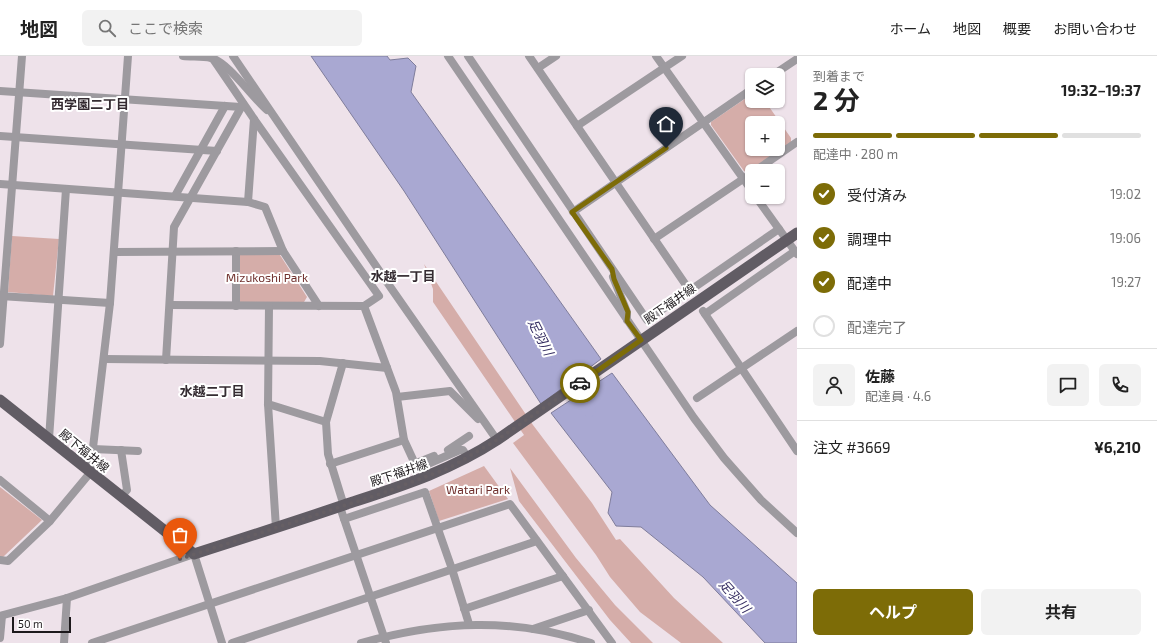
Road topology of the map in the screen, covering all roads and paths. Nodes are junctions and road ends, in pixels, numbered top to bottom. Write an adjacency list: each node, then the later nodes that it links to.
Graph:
1 (22, 56): 17 (street)
2 (128, 56): 19 (street)
3 (183, 56): 11 (street)
4 (233, 56): 22 (street)
5 (448, 56): 64 (street)
6 (468, 56): 44 (street)
7 (529, 56): 13 (street)
8 (556, 56): 13 (street)
9 (656, 56): 14 (street)
10 (682, 56): 14 (street)
11 (212, 57): 21 (street); 22 (street)
12 (797, 59): 15 (street)
13 (538, 68): 25 (street)
14 (664, 68): 24 (street); 25 (street)
15 (784, 68)
16 (0, 91): 17 (street)
17 (19, 92): 19 (street); 27 (street)
18 (745, 95): 24 (street)
19 (125, 100): 20 (street); 29 (street)
20 (225, 106): 21 (street); 30 (street)
21 (242, 106): 23 (street); 31 (street)
22 (274, 115): 79 (street)
23 (254, 119): 42 (street); 63 (street)
24 (703, 123): 33 (street); 34 (street)
25 (577, 126): 34 (street)
26 (0, 136): 27 (street)
27 (16, 137): 29 (street); 37 (street)
28 (797, 142): 32 (street)
29 (122, 145): 30 (street); 39 (street)
30 (201, 150): 31 (street); 40 (street)
31 (217, 151): 41 (street)
32 (765, 164)
33 (743, 179): 35 (street); 47 (street)
34 (615, 182): 44 (street); 47 (street)
35 (745, 182)
36 (0, 184): 37 (street)
37 (12, 185): 38 (street); 56 (street)
38 (66, 189): 39 (street); 57 (street)
39 (118, 192): 40 (street); 51 (street)
40 (175, 196): 41 (street)
41 (191, 197): 42 (street); 52 (street)
42 (248, 202): 50 (street)
43 (761, 204): 45 (street)
44 (572, 212): 54 (street)
45 (779, 229): 48 (street); 55 (street)
46 (797, 233): 48 (main road, 殿下福井線)
47 (654, 239): 55 (street)
48 (787, 240): 53 (street); 66 (main road, 殿下福井線)
49 (236, 251): 50 (street); 52 (street); 60 (street)
50 (283, 251): 62 (street)
51 (114, 252): 52 (street); 58 (street)
52 (173, 252): 59 (street)
53 (796, 252): 73 (street)
54 (612, 269): 55 (street); 64 (street)
55 (690, 291)
56 (2, 296): 57 (street); 67 (street)
57 (57, 300): 58 (street); 81 (street)
58 (110, 303): 68 (street)
59 (170, 305): 60 (street); 69 (street)
60 (236, 306): 61 (street)
61 (269, 306): 62 (street); 70 (street)
62 (319, 306): 63 (street)
63 (364, 306): 72 (street)
64 (627, 321): 66 (street)
65 (797, 331): 73 (street)
66 (641, 340): 83 (main road, 殿下福井線); 99 (street)
67 (0, 344)
68 (104, 359): 69 (street); 84 (street)
69 (166, 360): 70 (street)
70 (268, 361): 71 (street); 77 (street)
71 (343, 363): 72 (street); 78 (street)
72 (386, 368): 74 (street)
73 (742, 369): 75 (street); 87 (street)
74 (397, 397): 79 (street); 82 (street)
75 (697, 398)
76 (0, 400): 81 (main road, 殿下福井線)
77 (268, 404): 78 (street); 97 (street)
78 (326, 422): 89 (street)
79 (485, 423): 83 (street)
80 (469, 436): 90 (street)
81 (49, 439): 91 (main road, 殿下福井線)
82 (404, 440): 89 (street); 90 (street)
83 (497, 440): 88 (main road, 殿下福井線)
84 (93, 448): 85 (street); 91 (street)
85 (121, 450): 86 (street); 93 (street)
86 (138, 451)
87 (797, 451)
88 (468, 458): 90 (street); 94 (main road, 殿下福井線)
89 (330, 464): 94 (street)
90 (414, 464)
91 (90, 473): 93 (main road, 殿下福井線); 96 (street)
92 (0, 480): 96 (street)
93 (121, 497): 101 (main road, 殿下福井線)
94 (342, 506): 95 (street); 97 (main road, 殿下福井線)
95 (344, 519): 98 (street); 102 (street)
96 (50, 521): 103 (street)
97 (276, 528): 101 (main road, 殿下福井線)
98 (438, 529): 100 (street); 102 (street); 104 (street)
99 (797, 533)
100 (537, 541): 104 (street); 105 (street)
101 (194, 554): 107 (street); 108 (street)
102 (357, 556): 106 (street); 108 (street)
103 (0, 560)
104 (452, 569): 106 (street); 109 (street)
105 (563, 576): 109 (street); 110 (street)
106 (370, 597): 115 (street); 120 (street)
107 (67, 598): 111 (street); 117 (street)
108 (209, 605): 118 (street); 119 (street)
109 (464, 609): 112 (street)
110 (589, 610): 113 (street); 123 (street)
111 (1, 616): 114 (street)
112 (469, 624): 113 (street); 115 (street)
113 (532, 630): 116 (street)
114 (0, 638)
115 (385, 640): 121 (street)
116 (574, 641): 122 (street)
117 (64, 643)
118 (92, 643)
119 (222, 643)
120 (232, 643)
121 (361, 643)
122 (591, 643)
123 (612, 643)

